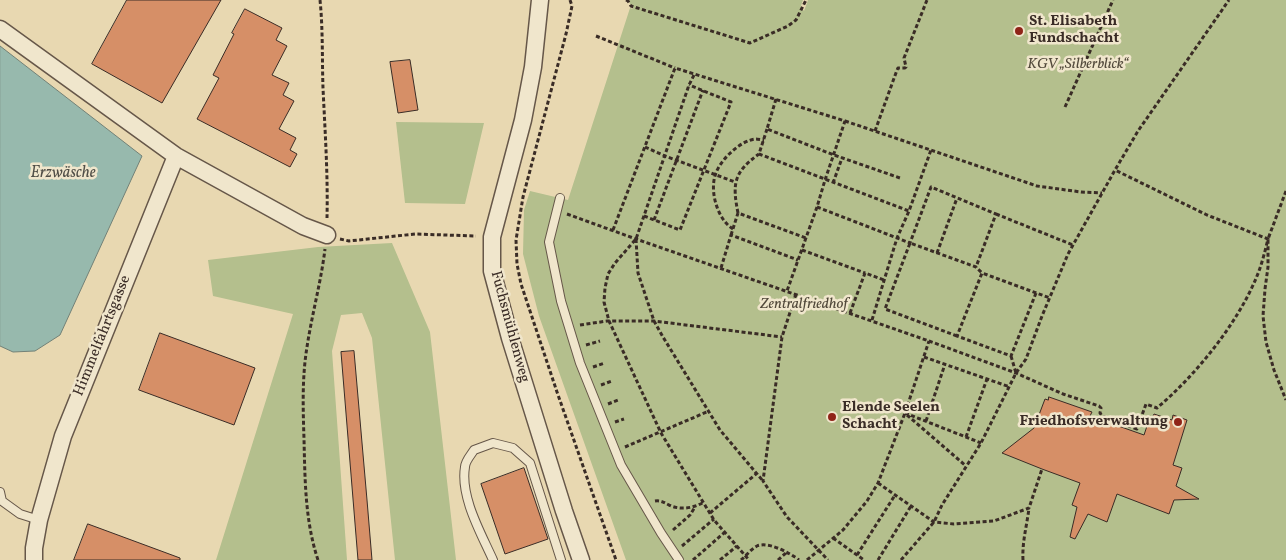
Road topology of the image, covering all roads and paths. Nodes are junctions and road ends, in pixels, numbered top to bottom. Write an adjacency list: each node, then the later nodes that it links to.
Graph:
1 (320, 0): 49 (path)
2 (540, 0): 51 (street, Fuchsmühlenweg)
3 (570, 0): 125 (path)
4 (626, 0): 5 (path)
5 (806, 0)
6 (927, 0): 19 (path)
7 (1113, 0): 16 (path)
8 (1229, 0): 30 (path)
9 (0, 29): 25 (street)
10 (596, 36): 11 (path)
11 (675, 68): 12 (path); 21 (path)
12 (694, 75): 13 (path); 15 (path)
13 (689, 85): 14 (path); 26 (path)
14 (703, 90): 28 (path); 29 (path)
15 (776, 100): 17 (path); 18 (path)
16 (1065, 107)
17 (845, 120): 19 (path); 24 (path)
18 (767, 129): 20 (path); 24 (path)
19 (875, 132): 22 (path)
20 (764, 140): 23 (path); 31 (path)
21 (645, 147): 26 (path); 48 (path)
22 (931, 150): 37 (path); 42 (path)
23 (760, 154): 33 (path); 34 (path)
24 (834, 154): 27 (path); 33 (path)
25 (176, 156): 49 (street); 109 (street, Himmelfahrtsgasse)
26 (665, 156): 28 (path); 45 (path)
27 (842, 158): 32 (path); 35 (path)
28 (677, 160): 29 (path); 46 (path)
29 (704, 170): 31 (path); 46 (path)
30 (1115, 170): 37 (path); 55 (path)
31 (715, 174): 34 (path); 47 (path)
32 (900, 178)
33 (825, 180): 35 (path); 40 (path)
34 (735, 182): 43 (path)
35 (833, 183): 42 (path)
36 (1286, 191): 55 (path)
37 (1102, 193): 58 (path)
38 (560, 198): 41 (lane)
39 (957, 198): 44 (path); 57 (path); 60 (path)
40 (817, 207): 52 (path); 53 (path)
41 (557, 210): 48 (path); 77 (lane)
42 (909, 211): 53 (path)
43 (738, 213): 47 (path); 52 (path)
44 (996, 214): 58 (path); 62 (path)
45 (644, 216): 46 (path); 54 (path)
46 (654, 220)
47 (733, 229): 50 (path)
48 (614, 230): 54 (path)
49 (327, 235): 121 (path)
50 (731, 235): 61 (path); 63 (path)
51 (492, 237): 56 (path); 124 (street, Fuchsmühlenweg)
52 (806, 238): 59 (path)
53 (897, 238): 57 (path); 66 (path)
54 (636, 239): 63 (path); 75 (path); 76 (path)
55 (1268, 239): 84 (path); 87 (path)
56 (361, 240)
57 (910, 242): 60 (path); 72 (path)
58 (1073, 245): 70 (path)
59 (802, 250): 61 (path); 64 (path)
60 (937, 252): 62 (path)
61 (798, 260): 67 (path)
62 (976, 267): 65 (path)
63 (720, 268): 67 (path)
64 (864, 273): 66 (path); 73 (path)
65 (982, 273): 68 (path); 78 (path)
66 (884, 280): 71 (path)
67 (787, 291): 69 (path)
68 (1036, 293): 70 (path); 81 (path)
69 (796, 294): 73 (path); 79 (path)
70 (1050, 298): 84 (path)
71 (876, 305): 72 (path); 74 (path)
72 (885, 309): 78 (path)
73 (850, 313): 74 (path)
74 (872, 320): 80 (path)
75 (609, 321): 76 (path); 77 (path); 91 (path)
76 (654, 321): 79 (path); 88 (path)
77 (569, 327): 94 (lane)
78 (957, 336): 81 (path)
79 (782, 337): 98 (path)
80 (930, 341): 82 (path); 84 (path)
81 (1011, 356): 84 (path)
82 (924, 357): 83 (path); 89 (path)
83 (944, 364): 85 (path); 90 (path)
84 (1016, 373): 86 (path)
85 (987, 379): 86 (path); 92 (path)
86 (1010, 387): 93 (path)
87 (1286, 400)
88 (709, 411): 91 (path); 97 (path)
89 (905, 413): 90 (path); 95 (path); 99 (path)
90 (926, 421): 92 (path)
91 (661, 433): 94 (path); 102 (path)
92 (966, 437): 93 (path)
93 (981, 443): 95 (path)
94 (615, 451): 103 (lane)
95 (966, 466): 110 (path)
96 (1042, 469): 106 (path)
97 (756, 474): 98 (path); 107 (path)
98 (763, 481): 115 (path)
99 (878, 483): 101 (path); 113 (path)
100 (0, 492): 109 (lane)
101 (894, 494): 104 (path); 118 (path)
102 (704, 502): 105 (path); 107 (path)
103 (643, 503): 105 (path); 112 (lane)
104 (912, 506): 110 (path); 136 (path)
105 (695, 507): 112 (path)
106 (1029, 508): 110 (path); 138 (path)
107 (710, 513): 108 (path)
108 (714, 519): 111 (path); 116 (path)
109 (40, 520): 120 (street, Himmelfahrtsgasse)
110 (934, 522): 137 (path)
111 (725, 532): 114 (path); 127 (path)
112 (664, 538): 116 (lane)
113 (833, 538): 115 (path); 118 (path)
114 (737, 546): 119 (path); 128 (path)
115 (818, 550): 133 (path); 134 (path)
116 (674, 552): 126 (lane)
117 (787, 552): 119 (path); 131 (path); 132 (path)
118 (857, 555): 135 (path)
119 (746, 556): 129 (path); 130 (path)
120 (34, 560)
121 (318, 560)
122 (493, 560): 123 (lane)
123 (562, 560)
124 (581, 560)
125 (616, 560)
126 (679, 560)
127 (693, 560)
128 (720, 560)
129 (741, 560)
130 (749, 560)
131 (778, 560)
132 (799, 560)
133 (807, 560)
134 (828, 560)
135 (864, 560)
136 (878, 560)
137 (901, 560)
138 (1023, 560)

